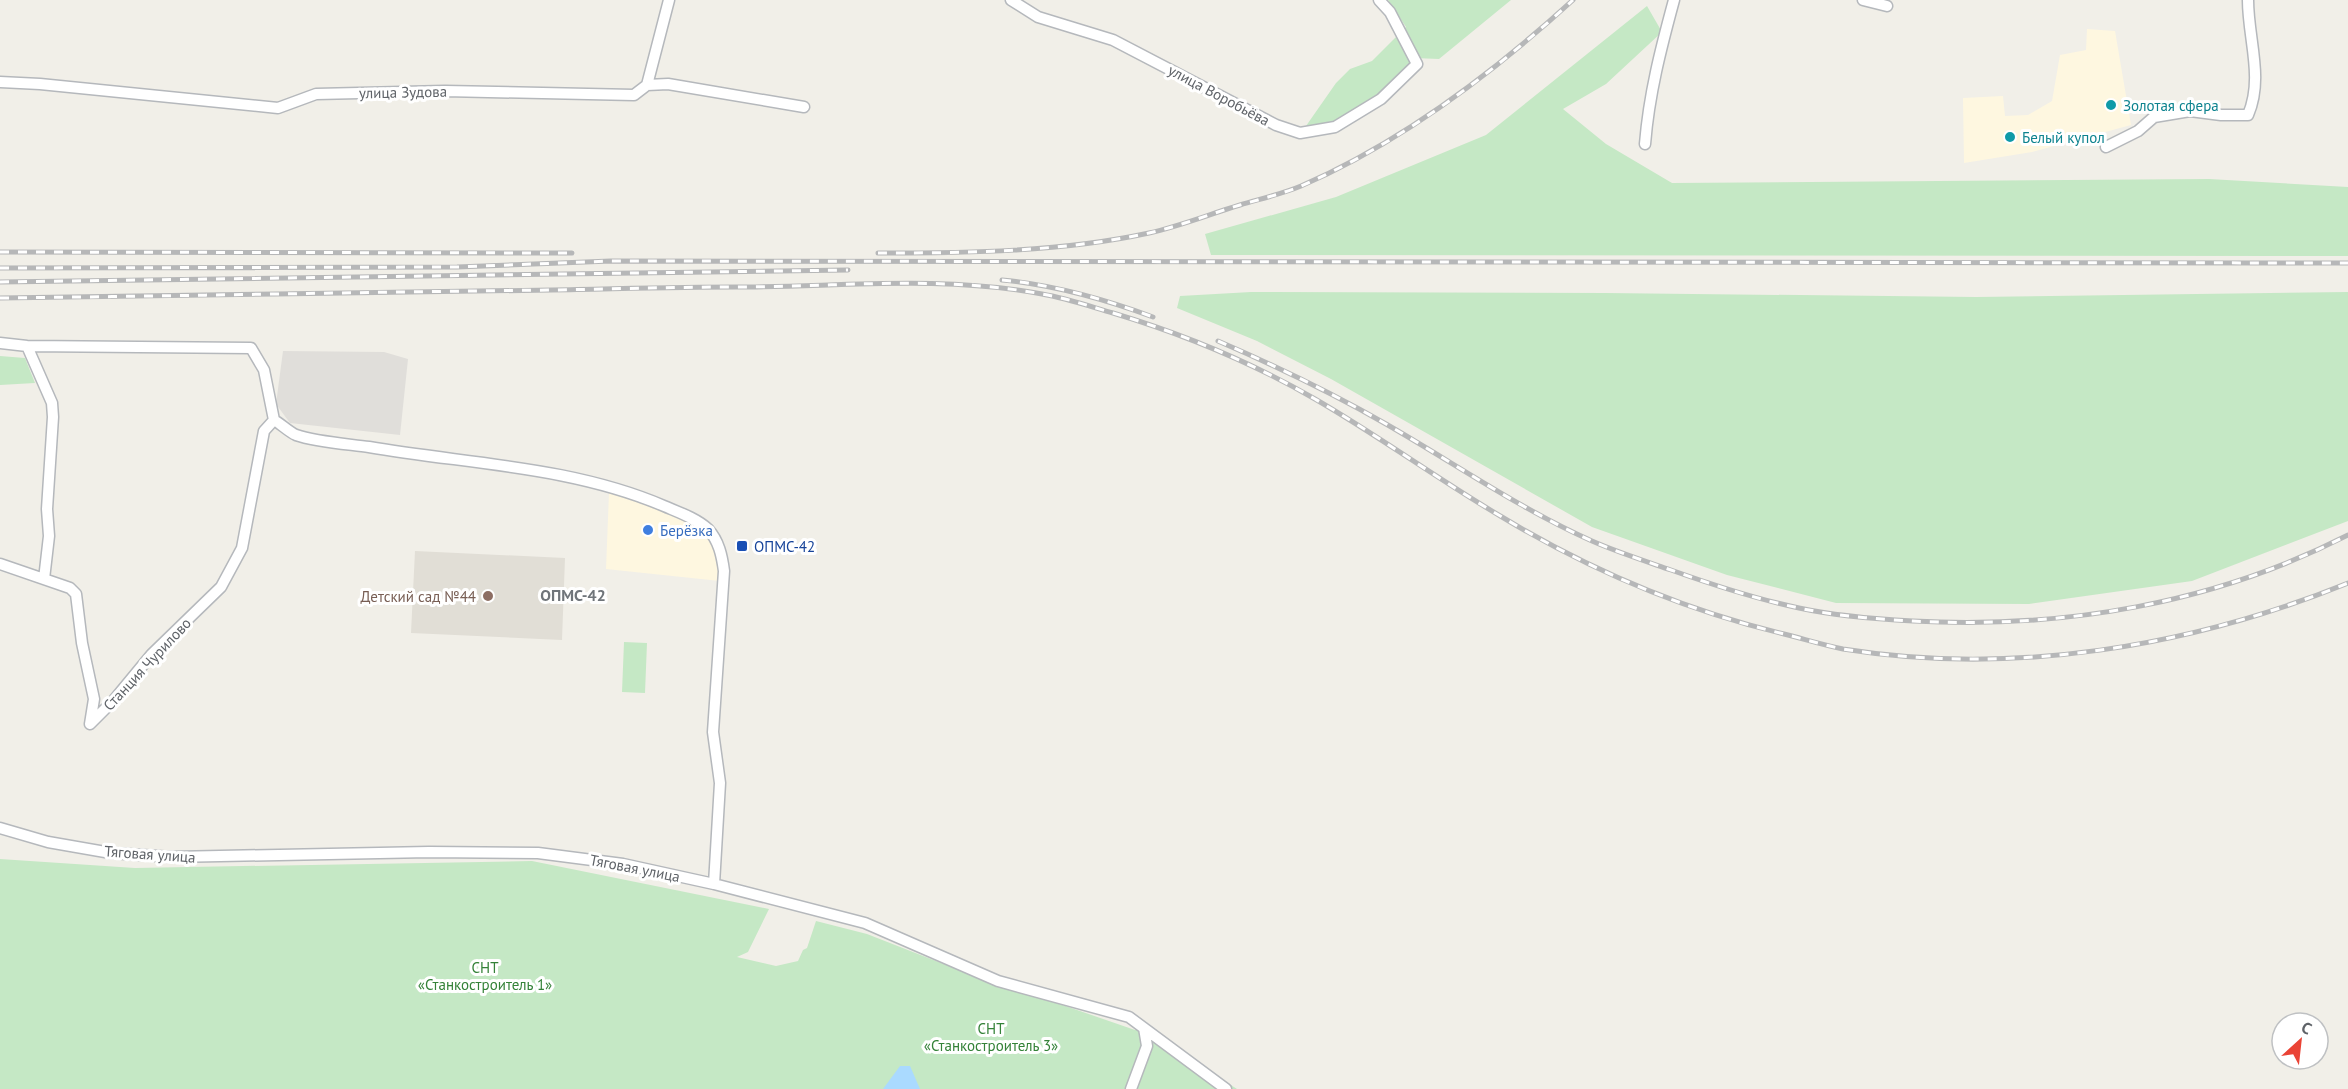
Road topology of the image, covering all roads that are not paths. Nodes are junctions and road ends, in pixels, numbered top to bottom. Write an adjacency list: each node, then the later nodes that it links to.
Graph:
1 (669, 0): 9 (street)
2 (1011, 0): 3 (street, улица Воробьёва)
3 (1379, 0)
4 (1674, 0): 11 (street)
5 (1863, 0): 7 (street)
6 (2248, 0): 12 (street)
7 (1887, 6)
8 (0, 82): 9 (street, улица Зудова)
9 (647, 85): 10 (street, улица Зудова)
10 (804, 107)
11 (1645, 144)
12 (2106, 147)
13 (0, 343): 14 (street)
14 (27, 346): 15 (street); 17 (street)
15 (274, 420): 17 (street, Станция Чурилово); 19 (street)
16 (0, 564): 17 (street, Станция Чурилово)
17 (44, 579)
18 (0, 828): 19 (street, Тяговая улица)
19 (714, 884): 20 (street, Тяговая улица)
20 (1144, 1028): 21 (street); 22 (street, Тяговая улица)
21 (1131, 1089)
22 (1226, 1089)

